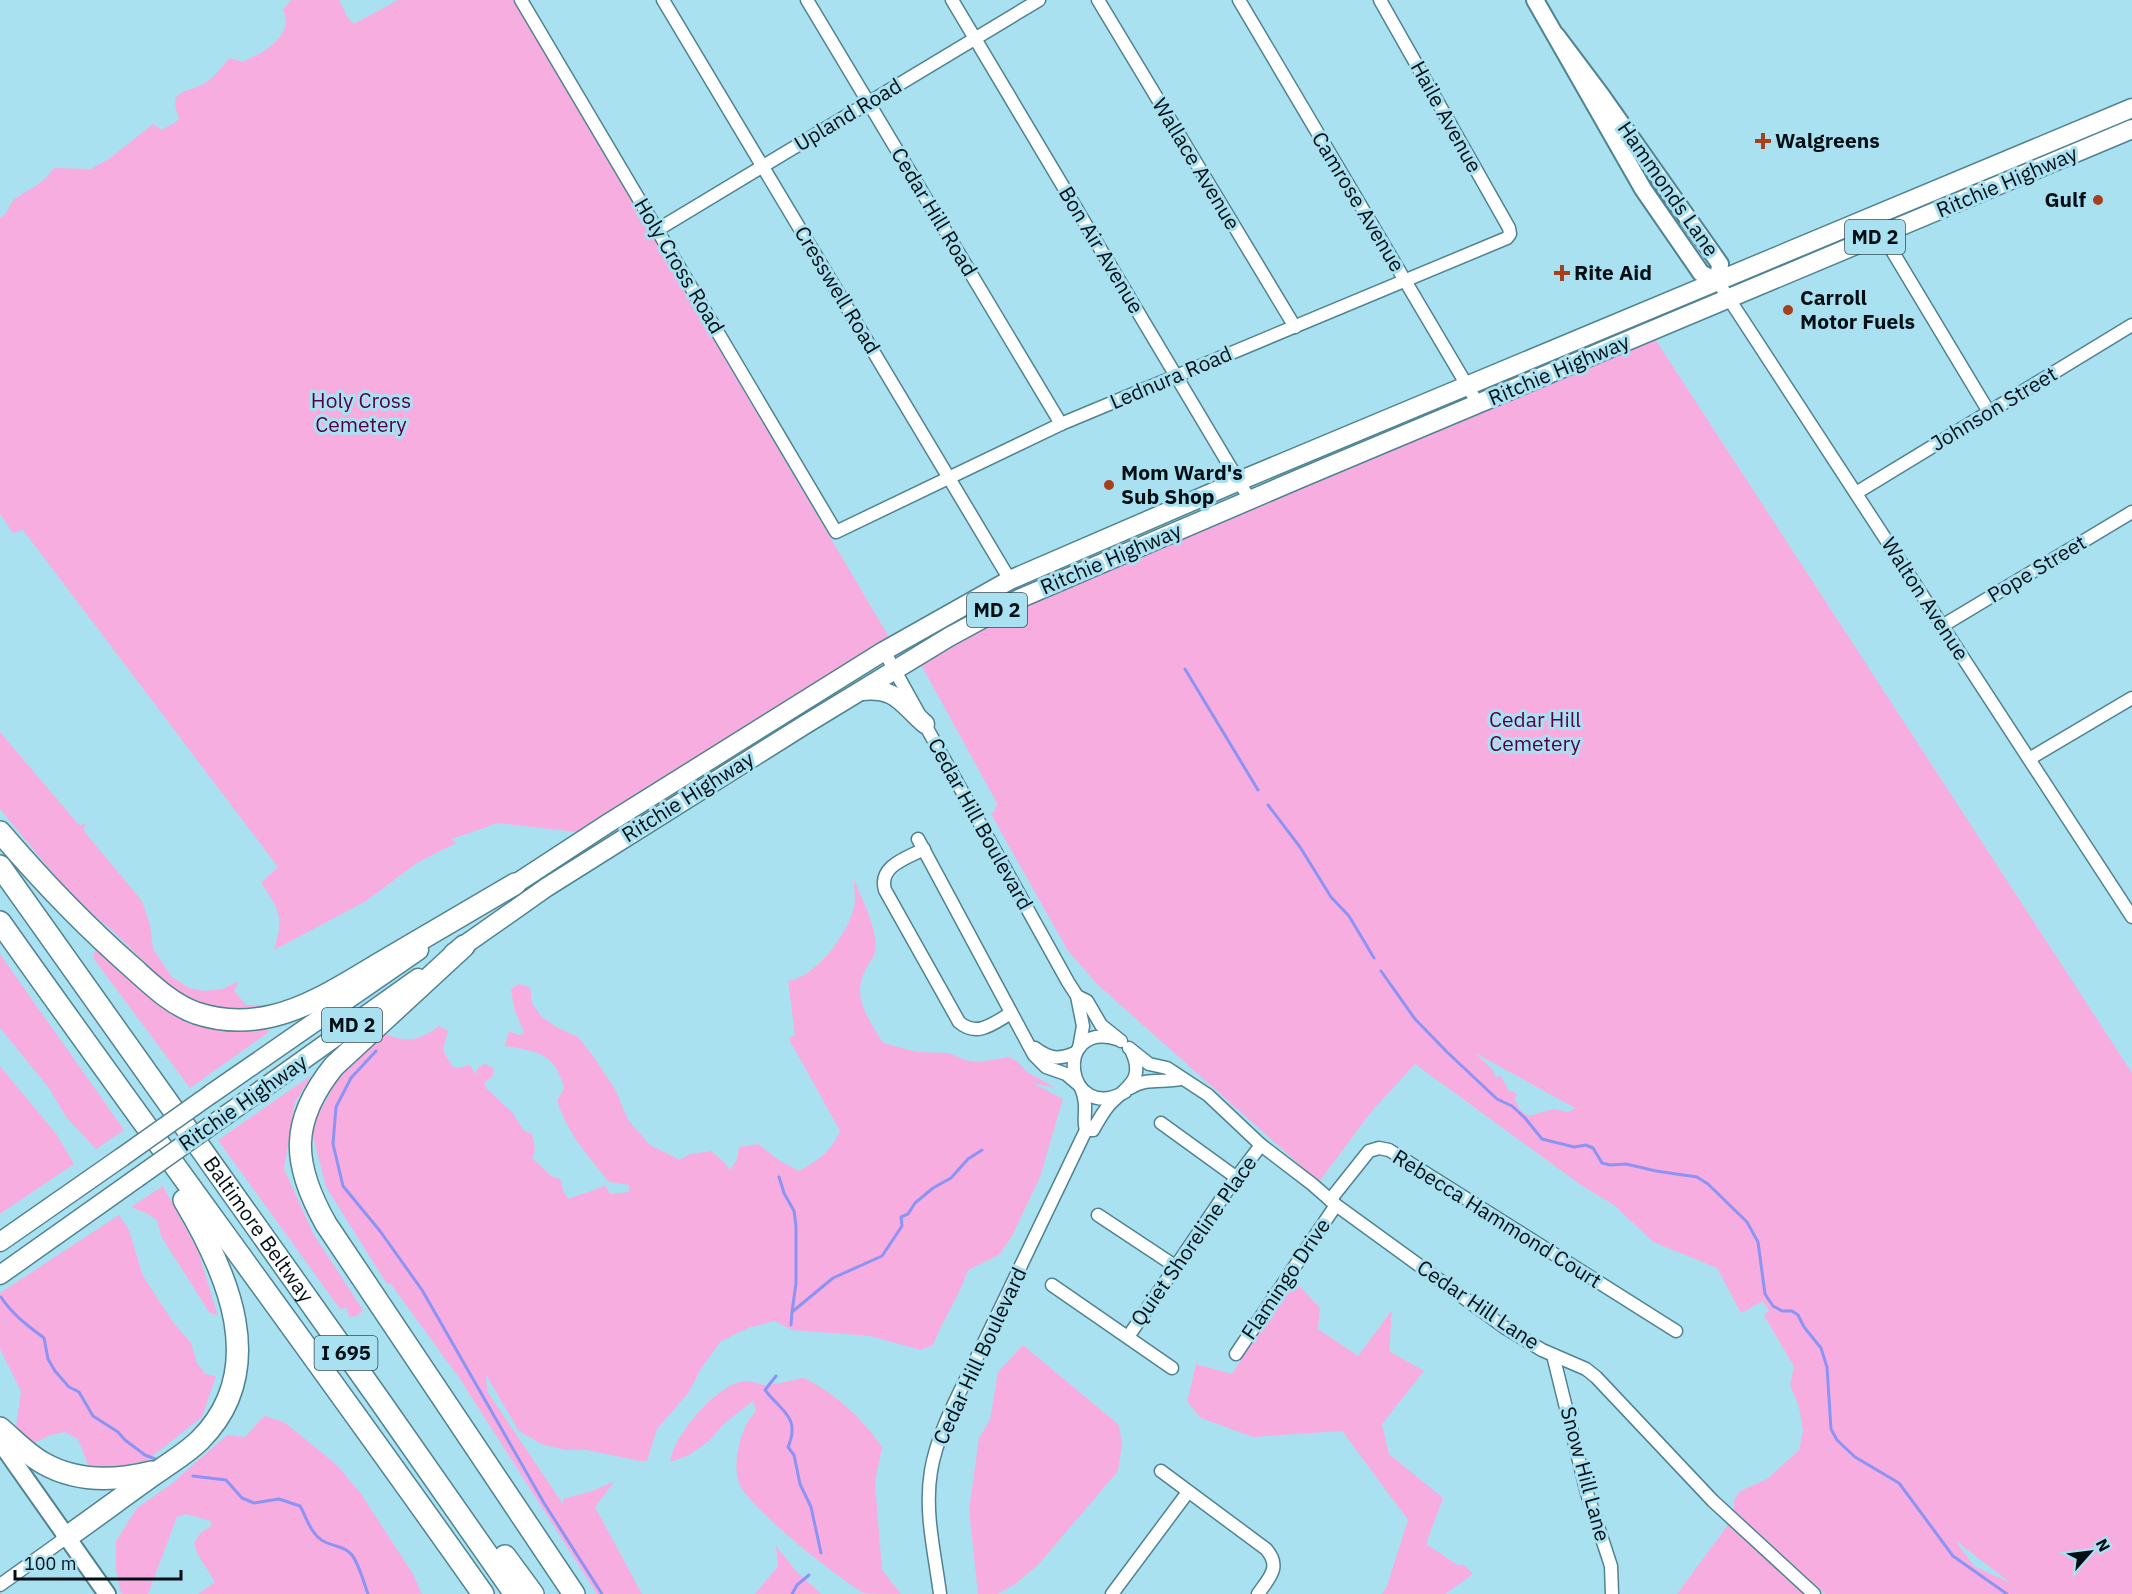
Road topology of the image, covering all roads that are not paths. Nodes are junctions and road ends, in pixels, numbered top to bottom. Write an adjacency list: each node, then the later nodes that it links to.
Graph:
1 (521, 0): 20 (street, Holy Cross Road)
2 (663, 0): 16 (street, Cresswell Road)
3 (807, 0): 12 (street, Cedar Hill Road)
4 (951, 0): 11 (street, Bon Air Avenue)
5 (1039, 0): 11 (street, Upland Road)
6 (1098, 0): 27 (street, Wallace Avenue)
7 (1239, 0): 23 (street, Camrose Avenue)
8 (1380, 0): 21 (street, Haile Avenue)
9 (1535, 0): 10 (street, Hammonds Lane)
10 (1556, 35): 14 (street, Hammonds Lane); 17 (street, Hammonds Lane)
11 (975, 39): 12 (street, Upland Road); 28 (street, Bon Air Avenue)
12 (868, 103): 16 (street, Upland Road); 32 (street, Cedar Hill Road)
13 (2127, 110): 15 (street); 24 (main road, Ritchie Highway / MD 2)
14 (1608, 127): 17 (street); 18 (street, Hammonds Lane)
15 (2132, 130): 22 (main road, Ritchie Highway / MD 2)
16 (762, 166): 20 (street, Upland Road); 33 (street, Cresswell Road)
17 (1659, 177): 19 (street, Hammonds Lane)
18 (1643, 189): 19 (street); 24 (street, Hammonds Lane)
19 (1684, 213): 24 (street, Hammonds Lane)
20 (657, 230): 38 (street, Holy Cross Road)
21 (1510, 234): 23 (street, Lednura Road)
22 (1882, 234): 25 (main road, Ritchie Highway / MD 2); 31 (street)
23 (1404, 280): 27 (street, Lednura Road); 29 (street, Camrose Avenue)
24 (1718, 282): 25 (street, Walton Avenue); 29 (main road, Ritchie Highway / MD 2)
25 (1729, 299): 30 (main road, Ritchie Highway / MD 2); 35 (street, Walton Avenue)
26 (2132, 325): 31 (street, Johnson Street)
27 (1295, 327): 28 (street, Lednura Road)
28 (1176, 376): 32 (street, Lednura Road); 34 (street, Bon Air Avenue)
29 (1467, 387): 30 (street, Camrose Avenue); 34 (main road, Ritchie Highway / MD 2)
30 (1478, 404): 36 (main road, Ritchie Highway / MD 2)
31 (1989, 412): 35 (street, Johnson Street)
32 (1061, 424): 33 (street, Lednura Road)
33 (949, 477): 38 (street, Lednura Road); 39 (street, Cresswell Road)
34 (1239, 481): 36 (street, Bon Air Avenue); 39 (main road, Ritchie Highway / MD 2)
35 (1856, 493): 40 (street, Walton Avenue)
36 (1250, 500): 42 (main road, Ritchie Highway / MD 2)
37 (2132, 512): 40 (street, Pope Street)
38 (836, 532)
39 (1010, 580): 41 (main road, Ritchie Highway / MD 2)
40 (1942, 626): 46 (street, Walton Avenue)
41 (884, 651): 42 (street, Cedar Hill Boulevard); 49 (main road, Ritchie Highway / MD 2)
42 (895, 669): 43 (main road, Ritchie Highway / MD 2); 45 (street, Cedar Hill Boulevard)
43 (860, 691): 45 (main road); 53 (main road, Ritchie Highway / MD 2)
44 (2132, 698): 46 (street)
45 (925, 724): 54 (street, Cedar Hill Boulevard)
46 (2029, 759): 50 (street, Walton Avenue)
47 (0, 832): 49 (highway)
48 (0, 866): 78 (highway, Baltimore Beltway / I 695)
49 (515, 884): 69 (main road, Ritchie Highway / MD 2, bridge)
50 (2126, 897): 51 (street, Walton Avenue)
51 (2132, 917)
52 (0, 922): 60 (highway, Baltimore Beltway / I 695)
53 (464, 946): 71 (main road, Ritchie Highway / MD 2, bridge); 90 (highway)
54 (1077, 996): 57 (street, Cedar Hill Boulevard); 58 (street, Cedar Hill Boulevard)
55 (1011, 1013): 55 (street); 56 (street)
56 (1027, 1042): 58 (street); 61 (street)
57 (1125, 1045): 58 (street); 59 (street, Cedar Hill Lane); 62 (street)
58 (1077, 1051): 61 (street, Cedar Hill Boulevard)
59 (1181, 1078): 62 (street); 65 (street, Cedar Hill Lane)
60 (116, 1086): 81 (highway); 87 (highway, Baltimore Beltway / I 695)
61 (1080, 1086): 62 (street); 64 (street, Cedar Hill Boulevard)
62 (1127, 1091): 64 (street, Cedar Hill Boulevard)
63 (1161, 1123): 66 (street)
64 (1086, 1130): 91 (street, Cedar Hill Boulevard)
65 (1261, 1145): 66 (street, Quiet Shoreline Place); 67 (street, Cedar Hill Lane)
66 (1237, 1178): 70 (street, Quiet Shoreline Place)
67 (1333, 1202): 73 (street, Rebecca Hammond Court); 75 (street, Flamingo Drive); 76 (street, Cedar Hill Lane)
68 (1098, 1215): 70 (street)
69 (0, 1242)
70 (1175, 1266): 74 (street, Quiet Shoreline Place)
71 (0, 1275)
72 (1052, 1285): 74 (street)
73 (1677, 1331)
74 (1128, 1337): 77 (street)
75 (1236, 1354)
76 (1552, 1355): 94 (street, Snow Hill Lane); 95 (street, Cedar Hill Lane)
77 (1172, 1368)
78 (378, 1398): 88 (highway, Baltimore Beltway / I 695); 89 (highway)
79 (0, 1428): 81 (highway)
80 (0, 1442): 84 (street)
81 (158, 1471): 84 (highway)
82 (1161, 1471): 83 (street)
83 (1188, 1492): 92 (street); 93 (street)
84 (67, 1537): 85 (street); 86 (street)
85 (0, 1585)
86 (107, 1594)
87 (483, 1594)
88 (515, 1594)
89 (533, 1594)
90 (574, 1594)
91 (940, 1594)
92 (1112, 1594)
93 (1258, 1594)
94 (1612, 1594)
95 (1814, 1594)

